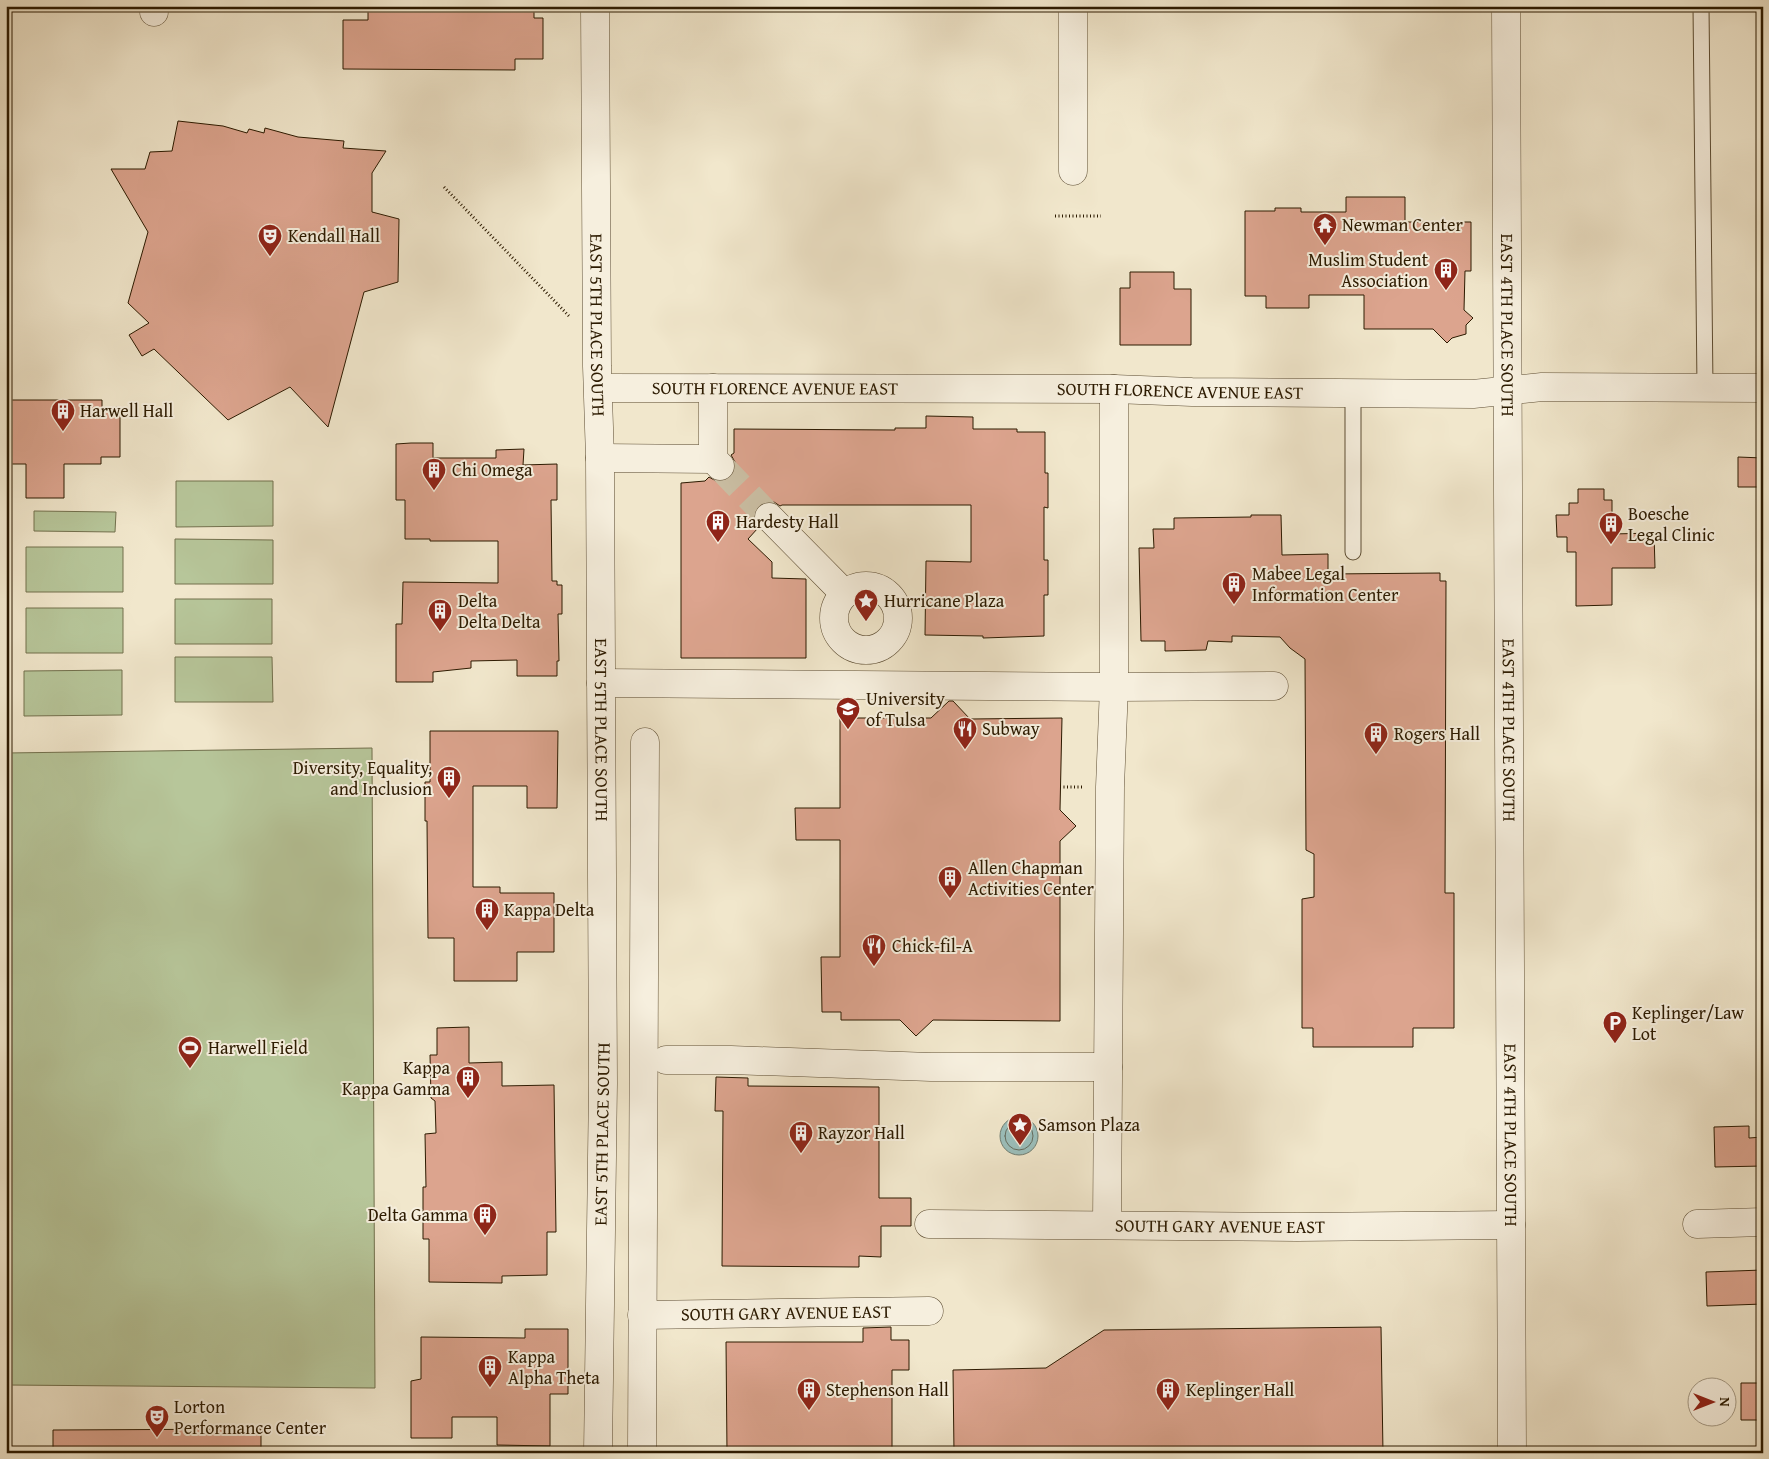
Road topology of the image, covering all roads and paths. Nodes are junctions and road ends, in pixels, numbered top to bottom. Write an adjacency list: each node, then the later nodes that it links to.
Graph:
1 (595, 6): 9 (street, EAST 5TH PLACE SOUTH)
2 (1073, 6): 5 (street)
3 (1506, 6): 15 (street, EAST 4TH PLACE SOUTH)
4 (1701, 6): 12 (lane)
5 (1073, 171)
6 (444, 187): 9 (path)
7 (1055, 216): 8 (path)
8 (1101, 216)
9 (597, 345): 10 (street, EAST 5TH PLACE SOUTH)
10 (598, 388): 11 (street, SOUTH FLORENCE AVENUE EAST); 17 (street, EAST 5TH PLACE SOUTH)
11 (713, 388): 14 (street, SOUTH FLORENCE AVENUE EAST); 17 (street)
12 (1705, 388): 13 (street, SOUTH FLORENCE AVENUE EAST); 15 (street, SOUTH FLORENCE AVENUE EAST)
13 (1763, 388)
14 (1114, 389): 16 (street, SOUTH FLORENCE AVENUE EAST); 25 (street)
15 (1507, 390): 16 (street, SOUTH FLORENCE AVENUE EAST); 33 (street, EAST 4TH PLACE SOUTH)
16 (1353, 393): 19 (lane)
17 (600, 458): 22 (street, EAST 5TH PLACE SOUTH)
18 (769, 517): 20 (street)
19 (1353, 552)
20 (844, 594): 21 (street); 21 (street)
21 (867, 651): 23 (street)
22 (601, 683): 23 (street); 36 (street, EAST 5TH PLACE SOUTH)
23 (868, 685): 25 (street)
24 (1274, 686): 25 (street)
25 (1114, 687): 28 (street)
26 (645, 742): 35 (street)
27 (666, 1060): 28 (street)
28 (1108, 1068): 32 (street)
29 (1763, 1222): 31 (street)
30 (929, 1224): 32 (street, SOUTH GARY AVENUE EAST)
31 (1697, 1224)
32 (1107, 1226): 33 (street, SOUTH GARY AVENUE EAST)
33 (1510, 1226): 38 (street, EAST 4TH PLACE SOUTH)
34 (929, 1311): 35 (street, SOUTH GARY AVENUE EAST)
35 (642, 1315): 37 (street)
36 (598, 1453)
37 (642, 1453)
38 (1512, 1453)

